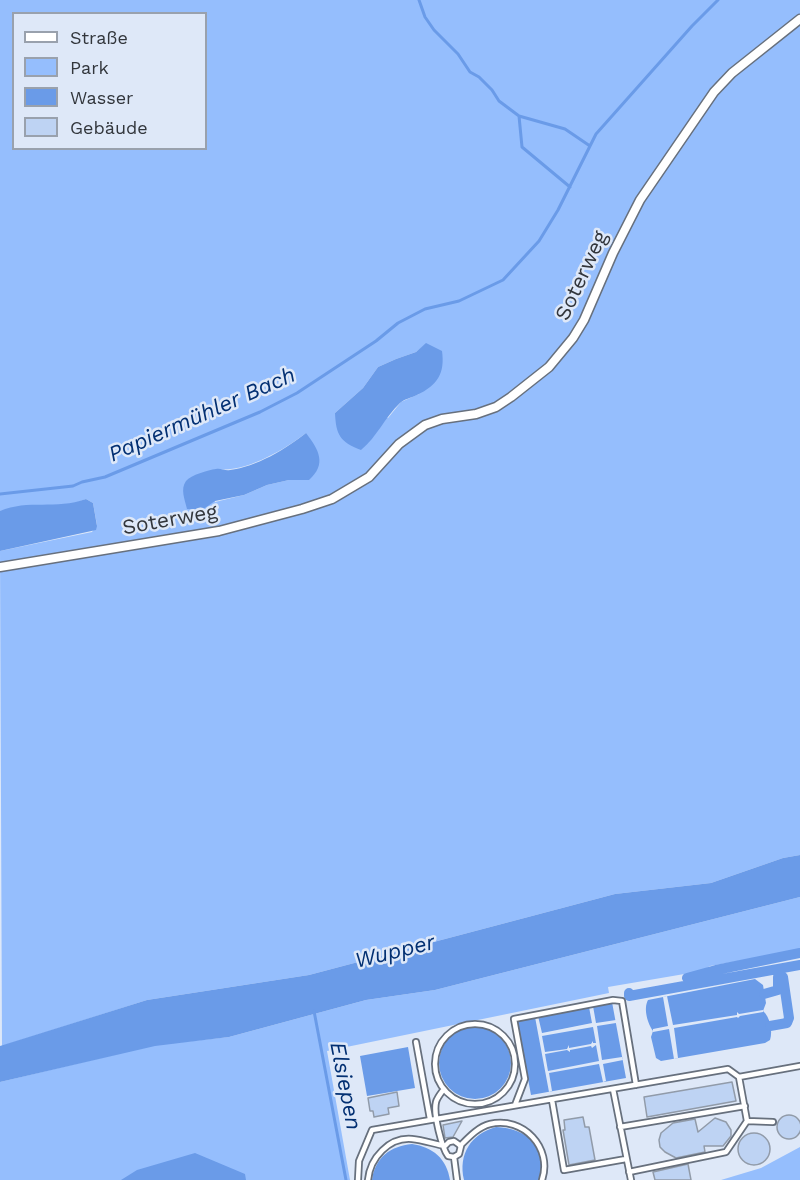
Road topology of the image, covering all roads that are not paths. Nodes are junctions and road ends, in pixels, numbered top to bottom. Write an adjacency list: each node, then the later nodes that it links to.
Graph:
1 (800, 19): 2 (street, Soterweg)
2 (0, 567)
3 (416, 1042): 13 (lane)
4 (800, 1066): 5 (lane)
5 (740, 1077): 6 (lane); 11 (lane)
6 (636, 1085): 8 (lane); 10 (lane)
7 (444, 1089): 7 (lane); 12 (lane)
8 (613, 1089): 9 (lane); 16 (lane)
9 (552, 1100): 10 (lane); 20 (lane)
10 (515, 1105): 12 (lane)
11 (745, 1106): 14 (lane); 16 (lane)
12 (437, 1118): 13 (lane); 17 (lane)
13 (430, 1119): 22 (lane)
14 (747, 1121): 15 (lane); 21 (lane)
15 (773, 1122)
16 (620, 1127): 20 (lane)
17 (445, 1146): 18 (lane); 19 (lane); 23 (lane)
18 (460, 1146): 19 (lane); 25 (lane)
19 (454, 1157): 24 (lane)
20 (627, 1159): 21 (lane)
21 (629, 1172): 26 (lane)
22 (358, 1180)
23 (368, 1180)
24 (457, 1180)
25 (542, 1180)
26 (631, 1180)

